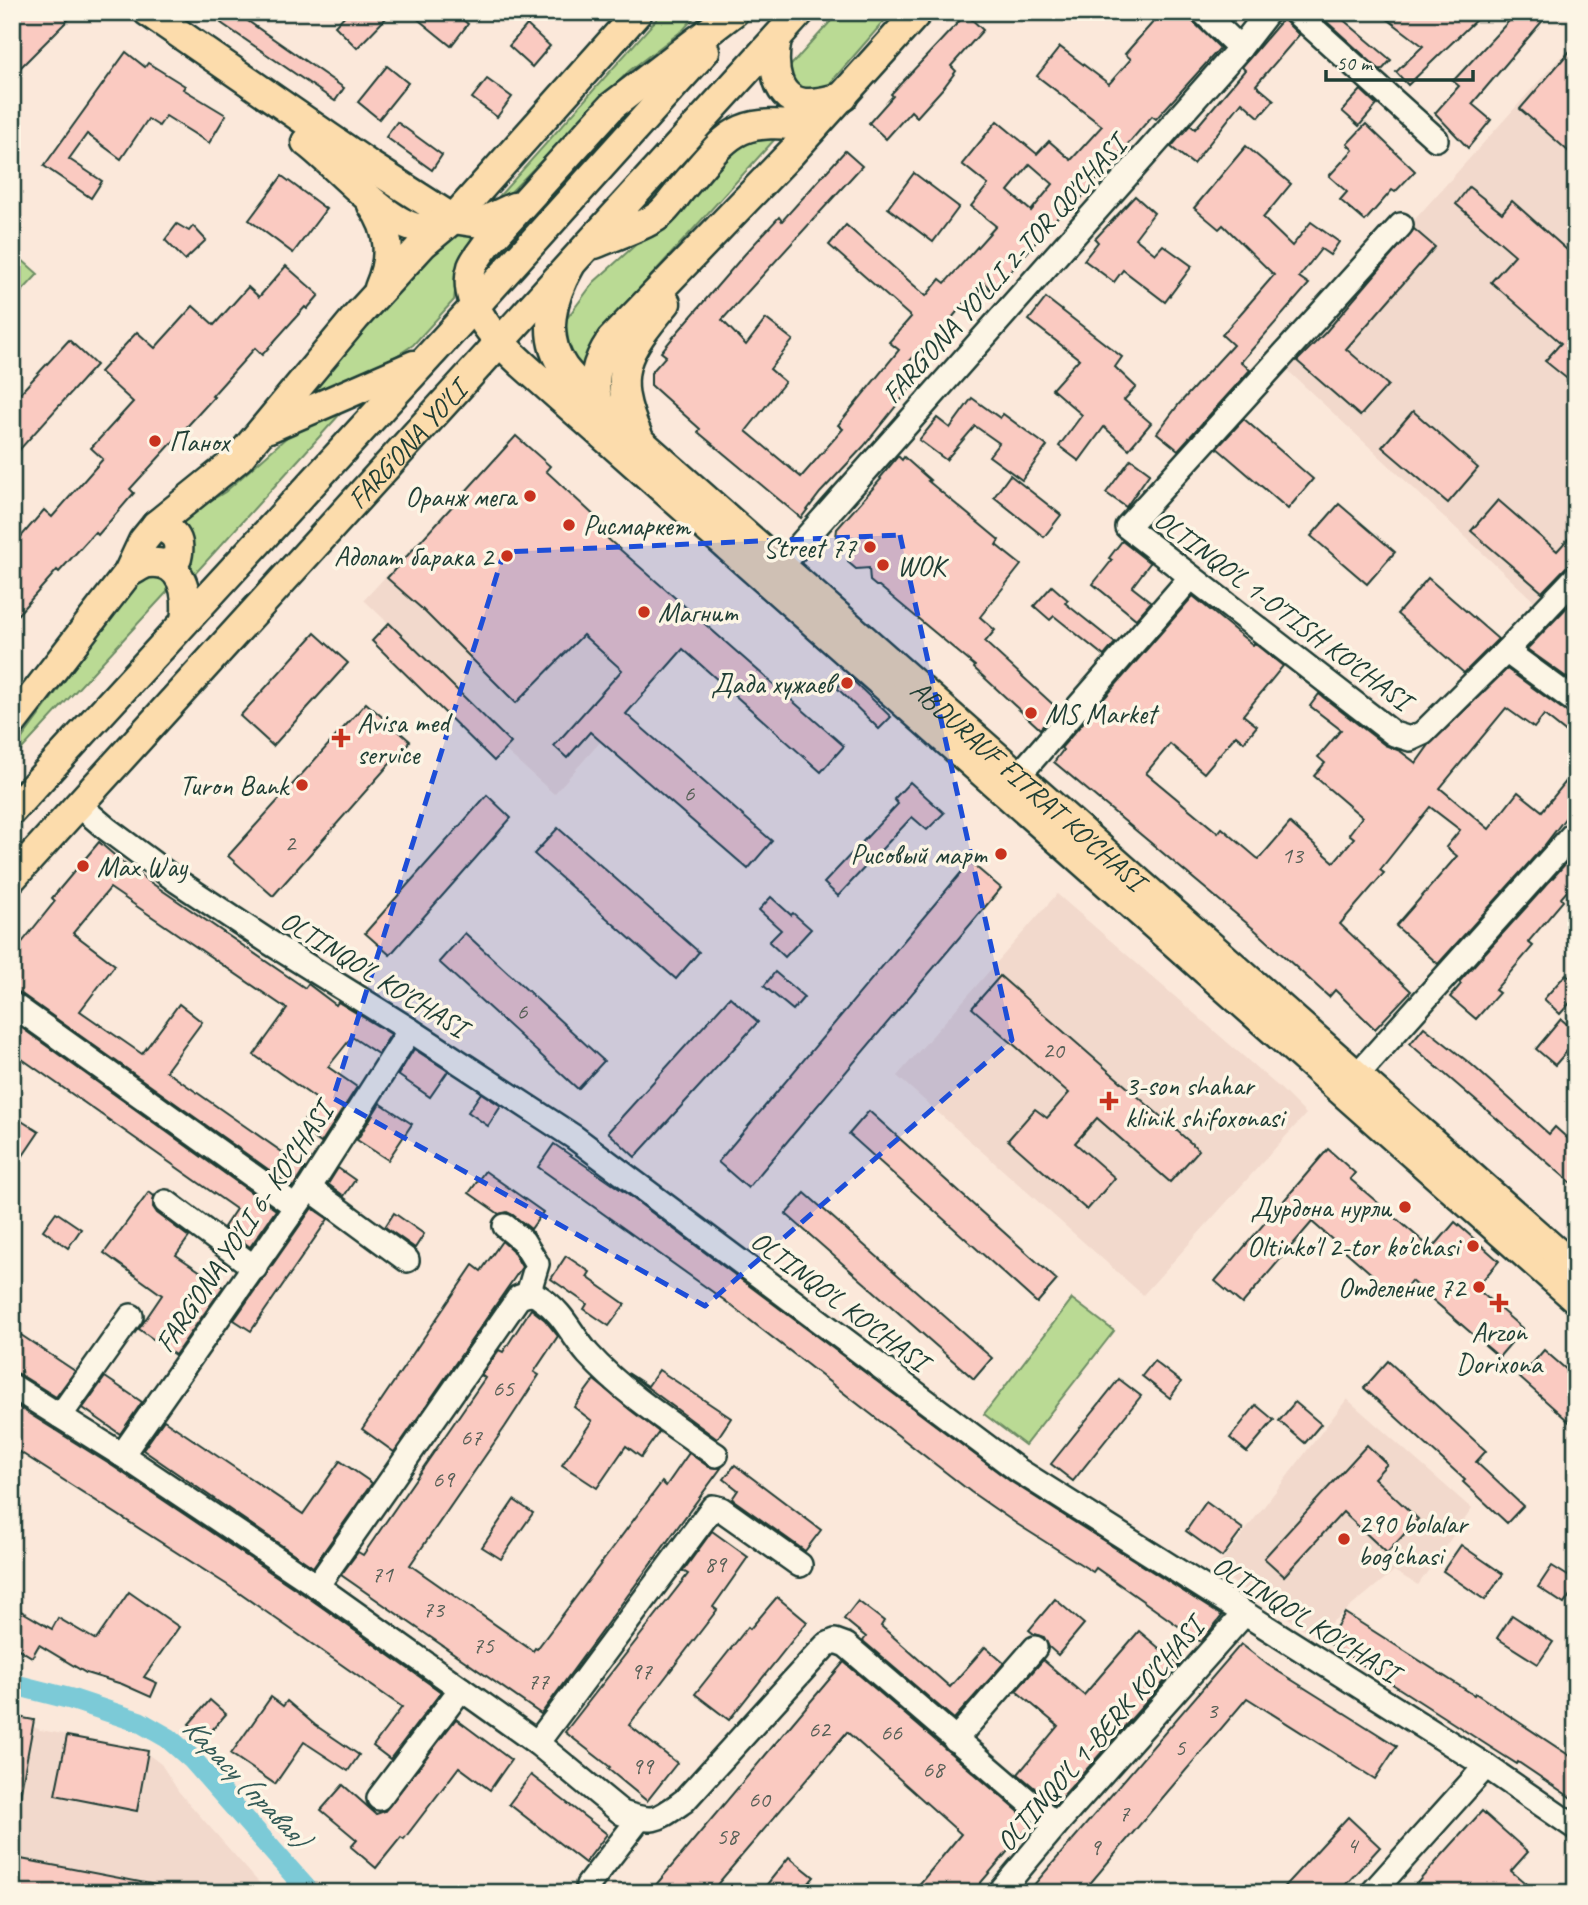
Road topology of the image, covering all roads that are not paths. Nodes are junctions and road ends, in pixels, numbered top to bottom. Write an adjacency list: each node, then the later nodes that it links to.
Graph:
1 (125, 12): 16 (main road)
2 (148, 12): 18 (main road)
3 (638, 12): 18 (main road)
4 (737, 12): 17 (main road); 22 (main road, FARG'ONA YO'LI)
5 (800, 12): 10 (main road, FARG'ONA YO'LI)
6 (918, 12): 12 (main road)
7 (1203, 12): 11 (street)
8 (1268, 12): 11 (street, FARG'ONA YO'LLI 2-TOR QO'CHASI)
9 (1296, 12): 14 (street)
10 (777, 38): 12 (main road); 20 (main road, FARG'ONA YO'LI)
11 (1240, 48): 31 (street, FARG'ONA YO'LLI 2-TOR QO'CHASI)
12 (843, 97): 13 (main road)
13 (814, 127): 15 (main road); 20 (main road)
14 (1436, 139)
15 (792, 152): 25 (main road); 27 (main road)
16 (365, 196): 18 (main road); 21 (main road)
17 (529, 199): 18 (main road); 22 (main road)
18 (453, 219): 21 (main road)
19 (1401, 225): 32 (street, OLTINQO'L 1-O'TISH KO'CHASI)
20 (578, 257): 23 (main road, FARG'ONA YO'LI); 25 (main road)
21 (377, 294): 26 (main road)
22 (476, 304): 23 (main road, ABDURAUF FITRAT KO'CHASI); 24 (main road, FARG'ONA YO'LI)
23 (499, 343): 27 (main road, ABDURAUF FITRAT KO'CHASI); 39 (main road, FARG'ONA YO'LI)
24 (424, 362): 26 (main road); 34 (main road, FARG'ONA YO'LI)
25 (598, 404): 27 (main road)
26 (263, 431): 28 (main road)
27 (627, 443): 31 (main road, ABDURAUF FITRAT KO'CHASI)
28 (156, 525): 29 (main road); 30 (main road)
29 (166, 564): 30 (main road); 34 (main road)
30 (128, 573): 37 (main road)
31 (775, 573): 38 (main road, ABDURAUF FITRAT KO'CHASI)
32 (1191, 577): 35 (street, OLTINQO'L 1-O'TISH KO'CHASI); 38 (street)
33 (1576, 577): 35 (street, OLTINQO'L 1-O'TISH KO'CHASI)
34 (185, 621): 40 (main road, FARG'ONA YO'LI)
35 (1506, 651): 36 (street)
36 (1576, 702)
37 (12, 723)
38 (1012, 784): 45 (main road, ABDURAUF FITRAT KO'CHASI)
39 (79, 805): 42 (main road, FARG'ONA YO'LI); 44 (street, OLTINQO'L KO'CHASI)
40 (12, 810)
41 (1576, 831): 45 (street)
42 (12, 877)
43 (12, 1004): 48 (street)
44 (410, 1030): 46 (street, FARG'ONA YO'LI 6- KO'CHASI); 62 (street, OLTINQO'L KO'CHASI)
45 (1350, 1083): 52 (main road, ABDURAUF FITRAT KO'CHASI); 54 (main road, ABDURAUF FITRAT KO'CHASI)
46 (309, 1188): 48 (street, FARG'ONA YO'LI 6- KO'CHASI); 50 (street)
47 (166, 1202): 51 (street)
48 (295, 1206): 51 (street, FARG'ONA YO'LI 6- KO'CHASI)
49 (505, 1226): 53 (street)
50 (407, 1260)
51 (255, 1268): 58 (street, FARG'ONA YO'LI 6- KO'CHASI)
52 (1576, 1269)
53 (528, 1294): 59 (street); 61 (street)
54 (1576, 1299)
55 (131, 1316): 57 (street)
56 (12, 1385): 57 (street)
57 (60, 1416): 58 (street)
58 (122, 1455): 61 (street)
59 (716, 1455)
60 (800, 1565): 66 (street)
61 (317, 1586): 64 (street)
62 (1244, 1614): 67 (street, OLTINQO'L KO'CHASI); 70 (street, OLTINQO'L 1-BERK KO'CHASI)
63 (1035, 1648): 65 (street)
64 (461, 1689): 66 (street); 68 (street)
65 (955, 1740): 69 (street); 70 (street)
66 (537, 1743): 69 (street)
67 (1486, 1766): 71 (street, OLTINQO'L KO'CHASI); 74 (street)
68 (379, 1797)
69 (639, 1819): 72 (street)
70 (1056, 1825): 73 (street, OLTINQO'L 1-BERK KO'CHASI)
71 (1576, 1828)
72 (588, 1885)
73 (999, 1893)
74 (1372, 1893)

